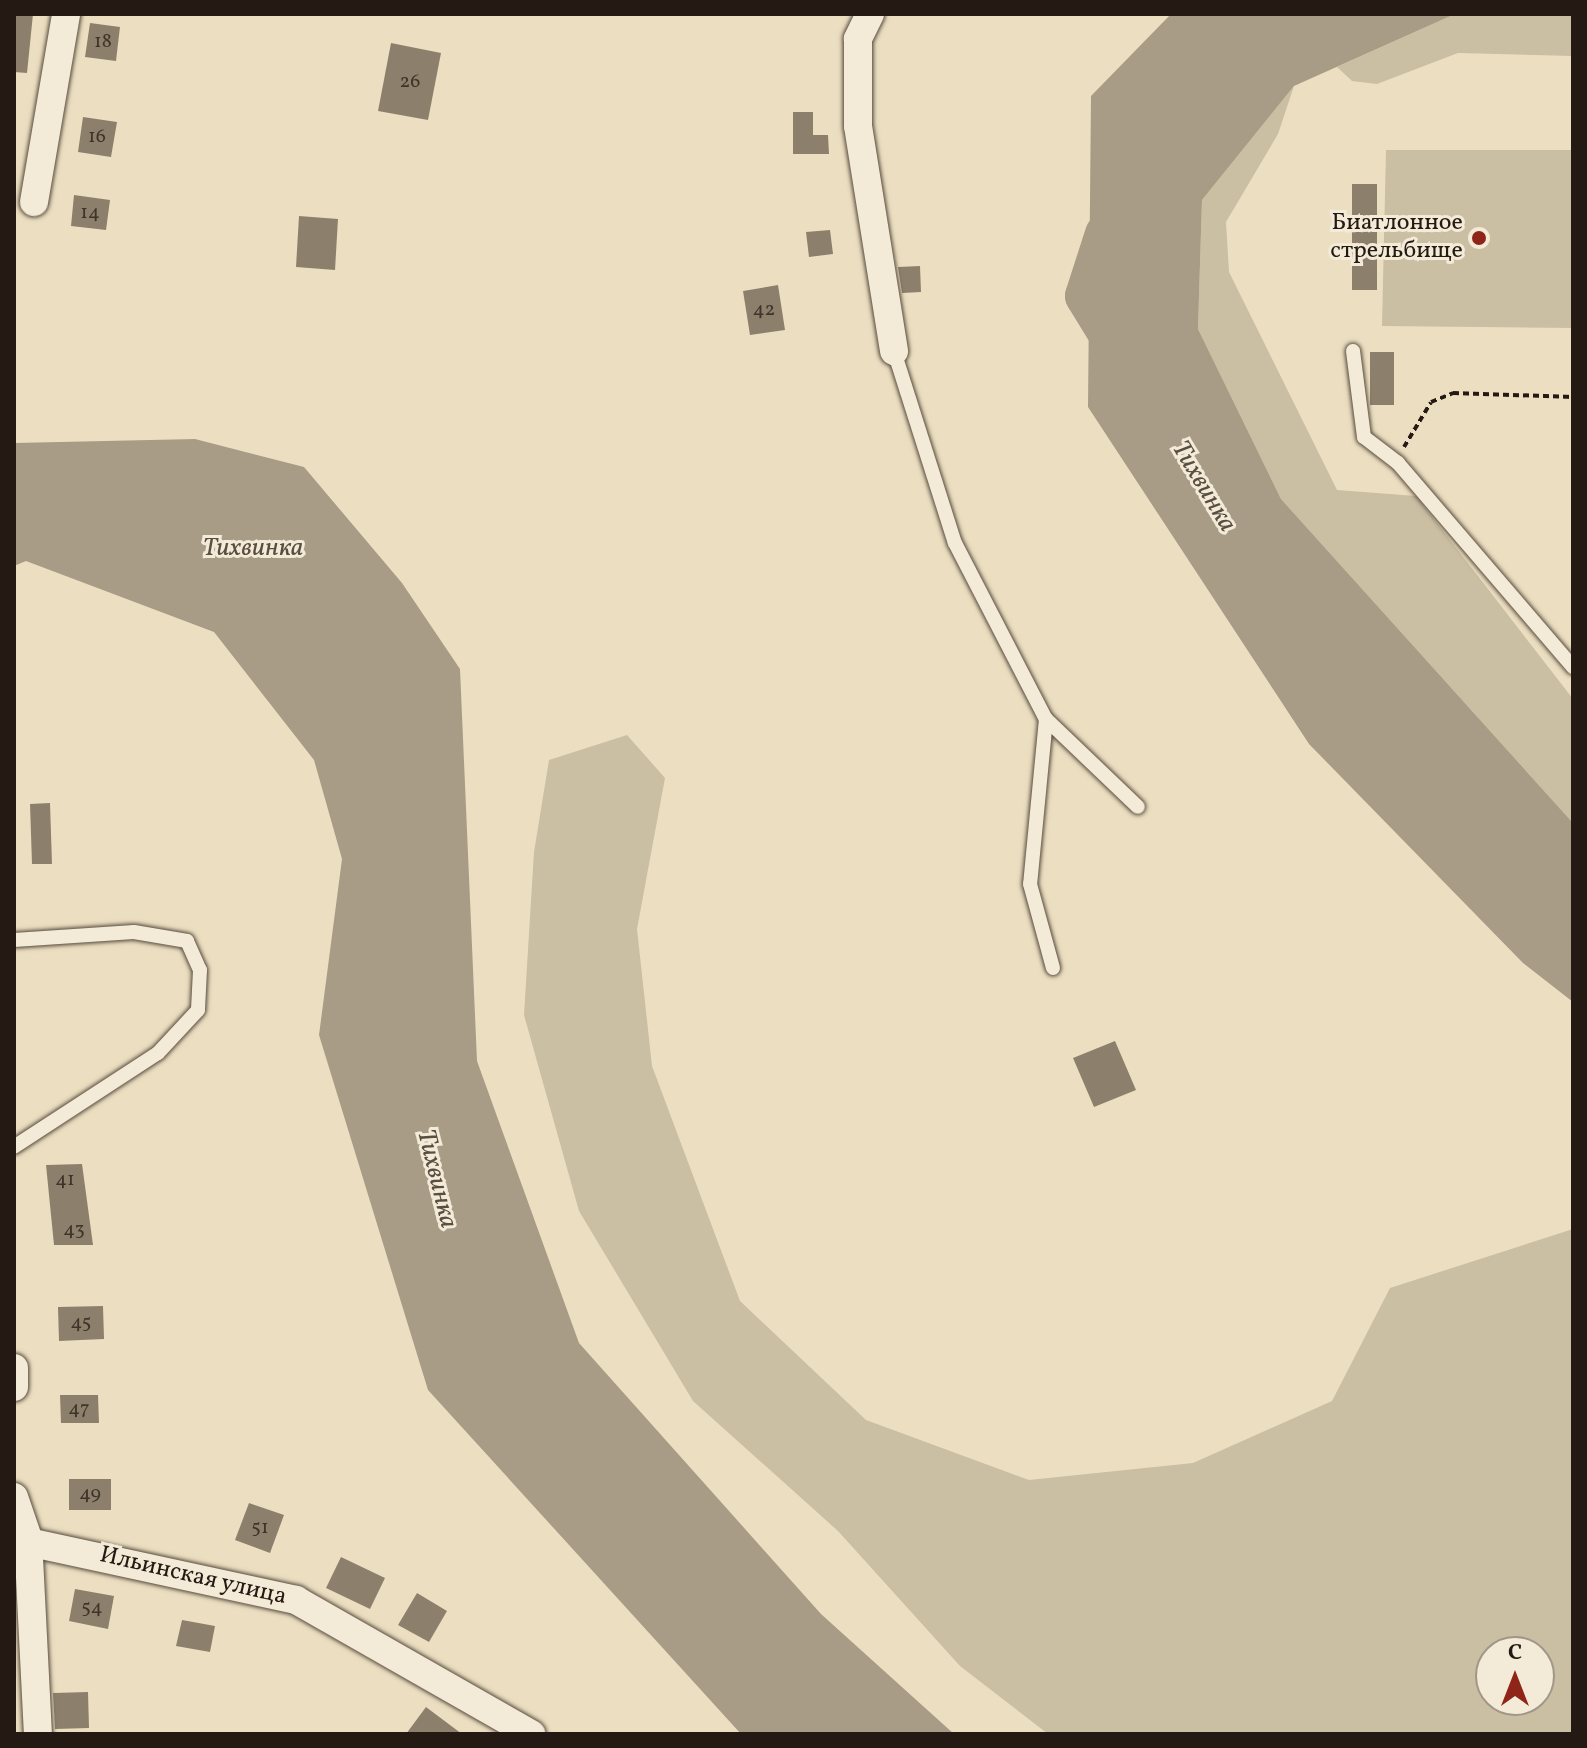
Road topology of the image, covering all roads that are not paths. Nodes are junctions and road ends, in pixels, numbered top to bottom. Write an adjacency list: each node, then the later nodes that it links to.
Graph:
1 (66, 14): 3 (street)
2 (870, 14): 4 (street)
3 (34, 202)
4 (894, 351): 7 (lane)
5 (1353, 351): 6 (lane)
6 (1573, 667)
7 (1046, 719): 8 (lane); 10 (lane)
8 (1138, 807)
9 (14, 940): 11 (lane)
10 (1053, 968)
11 (14, 1147)
12 (14, 1368): 13 (street)
13 (14, 1387)
14 (14, 1497): 15 (street)
15 (21, 1539): 16 (street); 17 (street, Ильинская улица)
16 (38, 1734)
17 (531, 1734)

